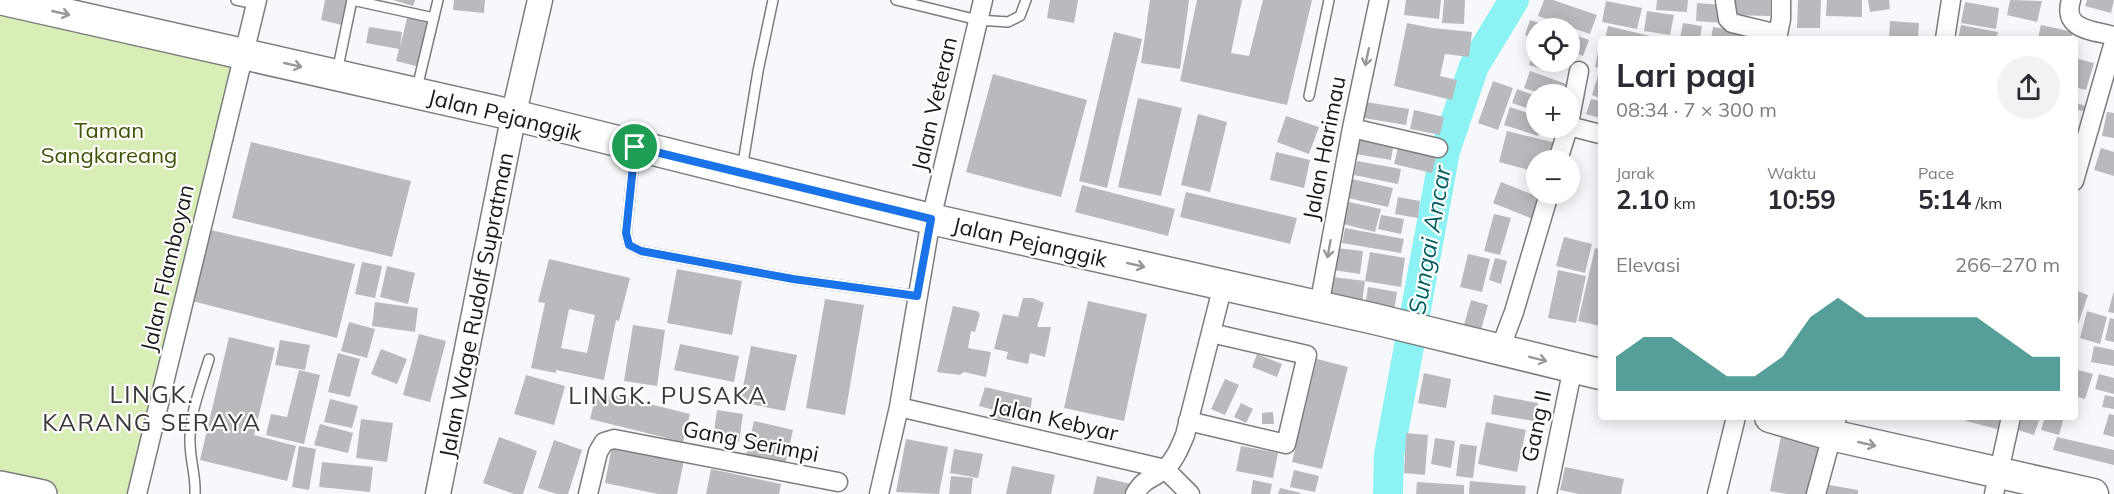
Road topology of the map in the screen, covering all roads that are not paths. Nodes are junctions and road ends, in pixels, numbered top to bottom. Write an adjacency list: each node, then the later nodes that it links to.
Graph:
1 (4, 0): 25 (main road, Jalan Pejanggik, one-way to 25)
2 (236, 0): 16 (lane)
3 (352, 0): 18 (lane); 26 (lane)
4 (438, 0): 18 (lane)
5 (540, 0): 29 (street, Jalan Wage Rudolf Supratman)
6 (773, 0): 36 (lane)
7 (896, 0): 17 (lane)
8 (983, 0): 19 (street, Jalan Veteran)
9 (1026, 0): 19 (lane)
10 (1329, 0): 28 (lane)
11 (1379, 0): 30 (street, Jalan Harimau, one-way to 30)
12 (1725, 0): 20 (street)
13 (1781, 0): 21 (street)
14 (1951, 0): 22 (street)
15 (2071, 0): 23 (street)
16 (257, 2): 25 (street, Jalan Flamboyan)
17 (936, 5): 19 (lane)
18 (434, 18): 27 (lane)
19 (978, 20): 38 (street, Jalan Veteran)
20 (1774, 36)
21 (1777, 36)
22 (1945, 36)
23 (2114, 36)
24 (2114, 42): 35 (street)
25 (243, 53): 26 (main road, Jalan Pejanggik, one-way to 26); 57 (street, Jalan Flamboyan)
26 (336, 75): 27 (main road, Jalan Pejanggik)
27 (416, 93): 29 (main road, Jalan Pejanggik)
28 (1310, 96)
29 (513, 115): 33 (main road, Jalan Pejanggik); 59 (street, Jalan Wage Rudolf Supratman)
30 (1352, 128): 34 (street); 41 (street, Jalan Harimau, one-way to 41)
31 (1580, 129): 32 (street)
32 (1598, 133)
33 (635, 147): 36 (main road, Jalan Pejanggik); 40 (lane)
34 (1438, 148)
35 (2078, 167)
36 (741, 172): 38 (main road, Jalan Pejanggik)
37 (1546, 204): 43 (street)
38 (931, 219): 39 (main road, Jalan Pejanggik, one-way to 39); 40 (street, Jalan Veteran)
39 (1223, 285): 41 (main road, Jalan Pejanggik); 42 (street)
40 (917, 296): 46 (street, Jalan Veteran)
41 (1319, 306): 43 (main road, Jalan Pejanggik)
42 (1211, 333): 50 (street); 50 (street)
43 (1500, 349): 45 (main road, Jalan Pejanggik, one-way to 45)
44 (209, 359): 58 (lane)
45 (1587, 371): 64 (street, Gang II)
46 (899, 407): 52 (street, Jalan Kebyar); 61 (street, Jalan Veteran)
47 (1735, 420): 65 (street)
48 (1791, 420): 51 (main road)
49 (2010, 420): 54 (street)
50 (1188, 421): 52 (street)
51 (1834, 426): 54 (main road, one-way to 54); 66 (street)
52 (1165, 469): 62 (street); 63 (street)
53 (837, 482): 60 (street, Gang Serimpi)
54 (1997, 484): 67 (main road)
55 (0, 485): 56 (main road)
56 (42, 494)
57 (137, 494)
58 (195, 494)
59 (438, 494)
60 (588, 494)
61 (879, 494)
62 (1135, 494)
63 (1190, 494)
64 (1547, 494)
65 (1716, 494)
66 (1816, 494)
67 (2093, 494)

